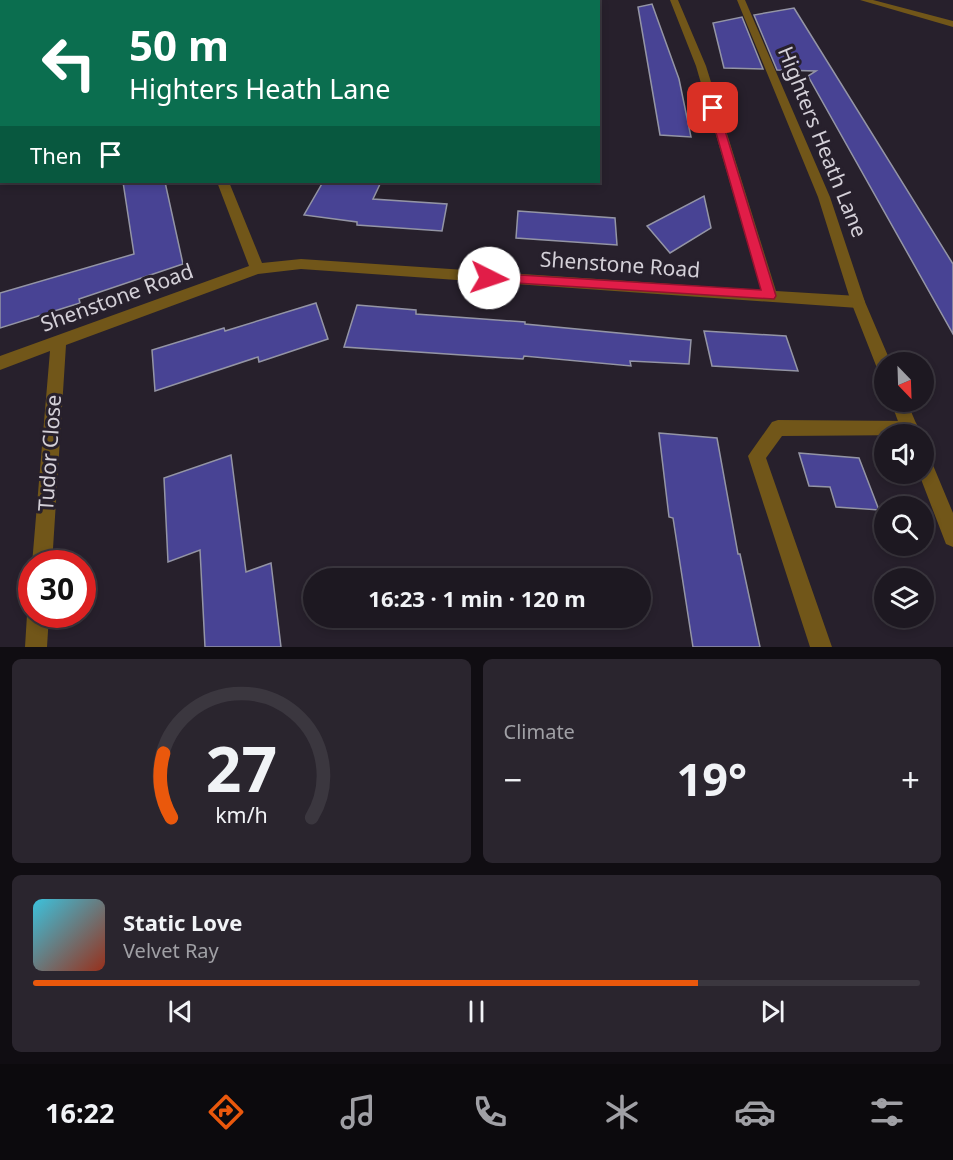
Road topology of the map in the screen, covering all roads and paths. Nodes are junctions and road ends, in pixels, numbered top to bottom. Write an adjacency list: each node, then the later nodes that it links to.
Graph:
1 (674, 0): 7 (street)
2 (741, 0): 8 (street, Highters Heath Lane)
3 (864, 0): 4 (street)
4 (953, 24)
5 (223, 183): 6 (street)
6 (257, 269): 7 (street, Shenstone Road); 9 (street, Shenstone Road)
7 (770, 296): 8 (street, Shenstone Road)
8 (858, 302): 10 (street, Highters Heath Lane)
9 (58, 343): 11 (street, Shenstone Road); 15 (street, Tudor Close)
10 (878, 352)
11 (0, 363)
12 (874, 431): 18 (street)
13 (932, 484): 14 (street)
14 (953, 537)
15 (43, 550)
16 (37, 628): 17 (street)
17 (36, 647)
18 (821, 647)

